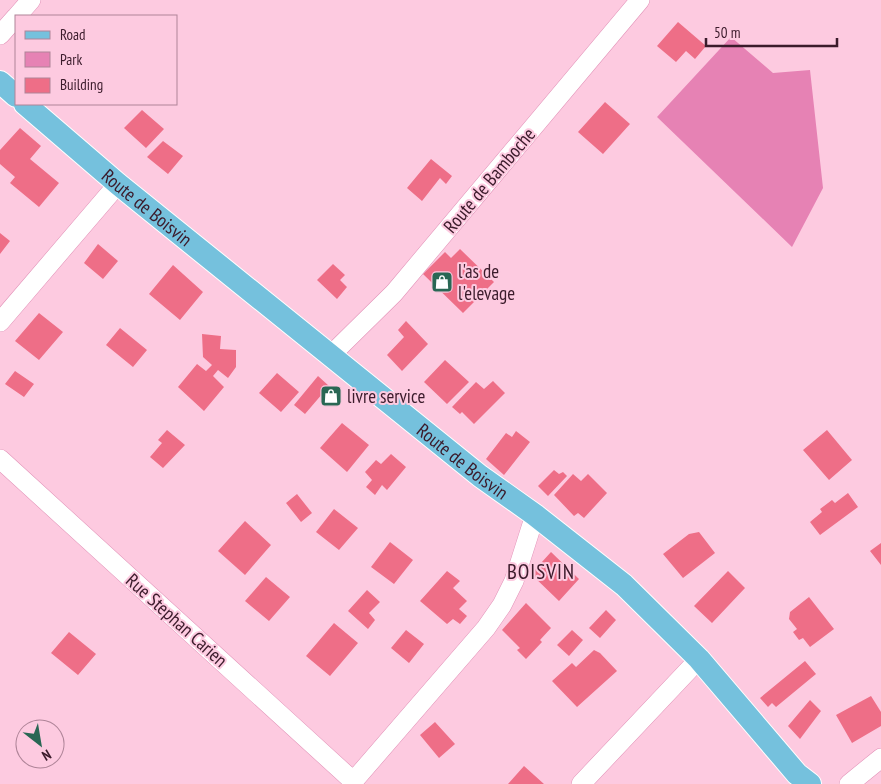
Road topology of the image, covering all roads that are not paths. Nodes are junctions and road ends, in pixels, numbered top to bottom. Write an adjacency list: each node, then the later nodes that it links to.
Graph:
1 (31, 0): 3 (street)
2 (640, 0): 11 (street, Route de Bamboche)
3 (17, 15)
4 (15, 17): 5 (street)
5 (0, 35)
6 (0, 82): 7 (main road)
7 (15, 95)
8 (26, 105): 9 (main road, Route de Boisvin)
9 (118, 184): 10 (street); 11 (main road, Route de Boisvin)
10 (0, 322)
11 (331, 355): 13 (main road, Route de Boisvin)
12 (0, 459): 17 (street, Rue Stephan Carien)
13 (536, 515): 14 (main road, Route de Boisvin); 17 (street)
14 (699, 659): 16 (main road, Route de Boisvin); 18 (street)
15 (881, 758): 19 (street)
16 (800, 781)
17 (352, 782)
18 (581, 784)
19 (849, 784)

